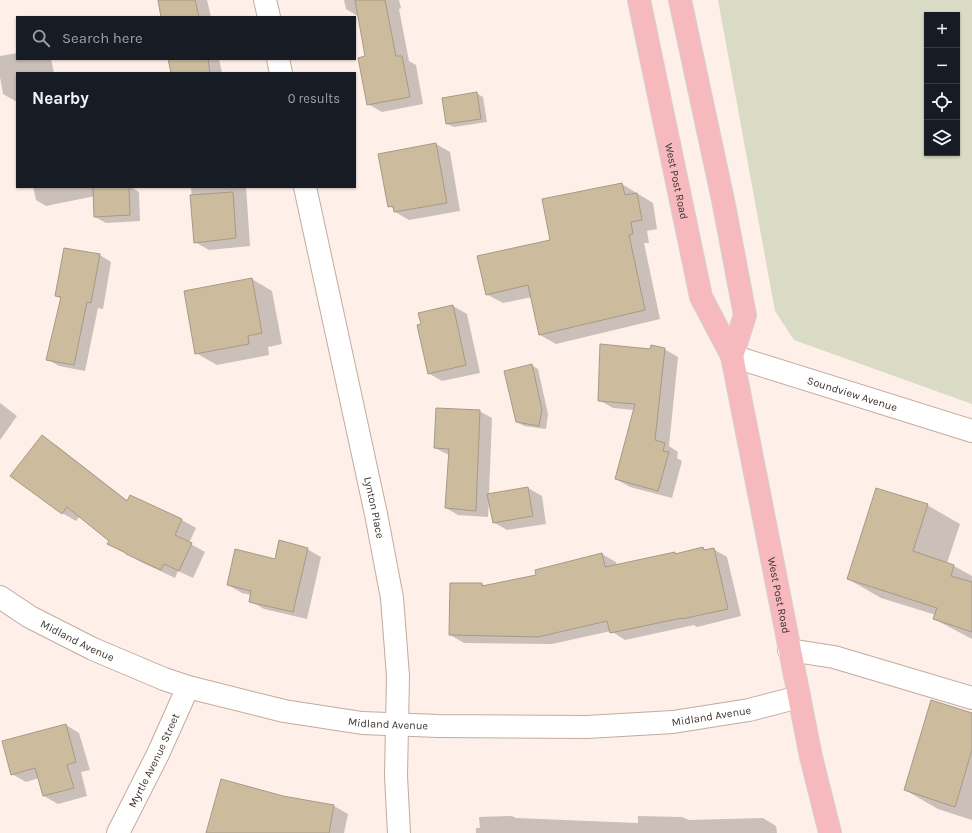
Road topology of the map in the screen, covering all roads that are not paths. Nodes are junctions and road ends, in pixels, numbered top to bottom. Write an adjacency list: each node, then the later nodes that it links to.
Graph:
1 (265, 0): 4 (street)
2 (639, 0): 8 (main road, West Post Road)
3 (680, 0): 8 (main road, West Post Road)
4 (269, 16)
5 (278, 60): 6 (street)
6 (280, 72)
7 (305, 188): 15 (street, Lynton Place)
8 (732, 356): 9 (street, Soundview Avenue); 11 (main road, West Post Road)
9 (972, 431)
10 (0, 597): 12 (street, Midland Avenue)
11 (789, 650): 13 (main road, West Post Road); 14 (street)
12 (188, 687): 15 (street, Midland Avenue); 16 (street, Myrtle Avenue Street)
13 (799, 697): 15 (street, Midland Avenue); 18 (main road, West Post Road)
14 (972, 698)
15 (396, 724): 17 (street, Lynton Place)
16 (118, 833)
17 (399, 833)
18 (830, 833)

